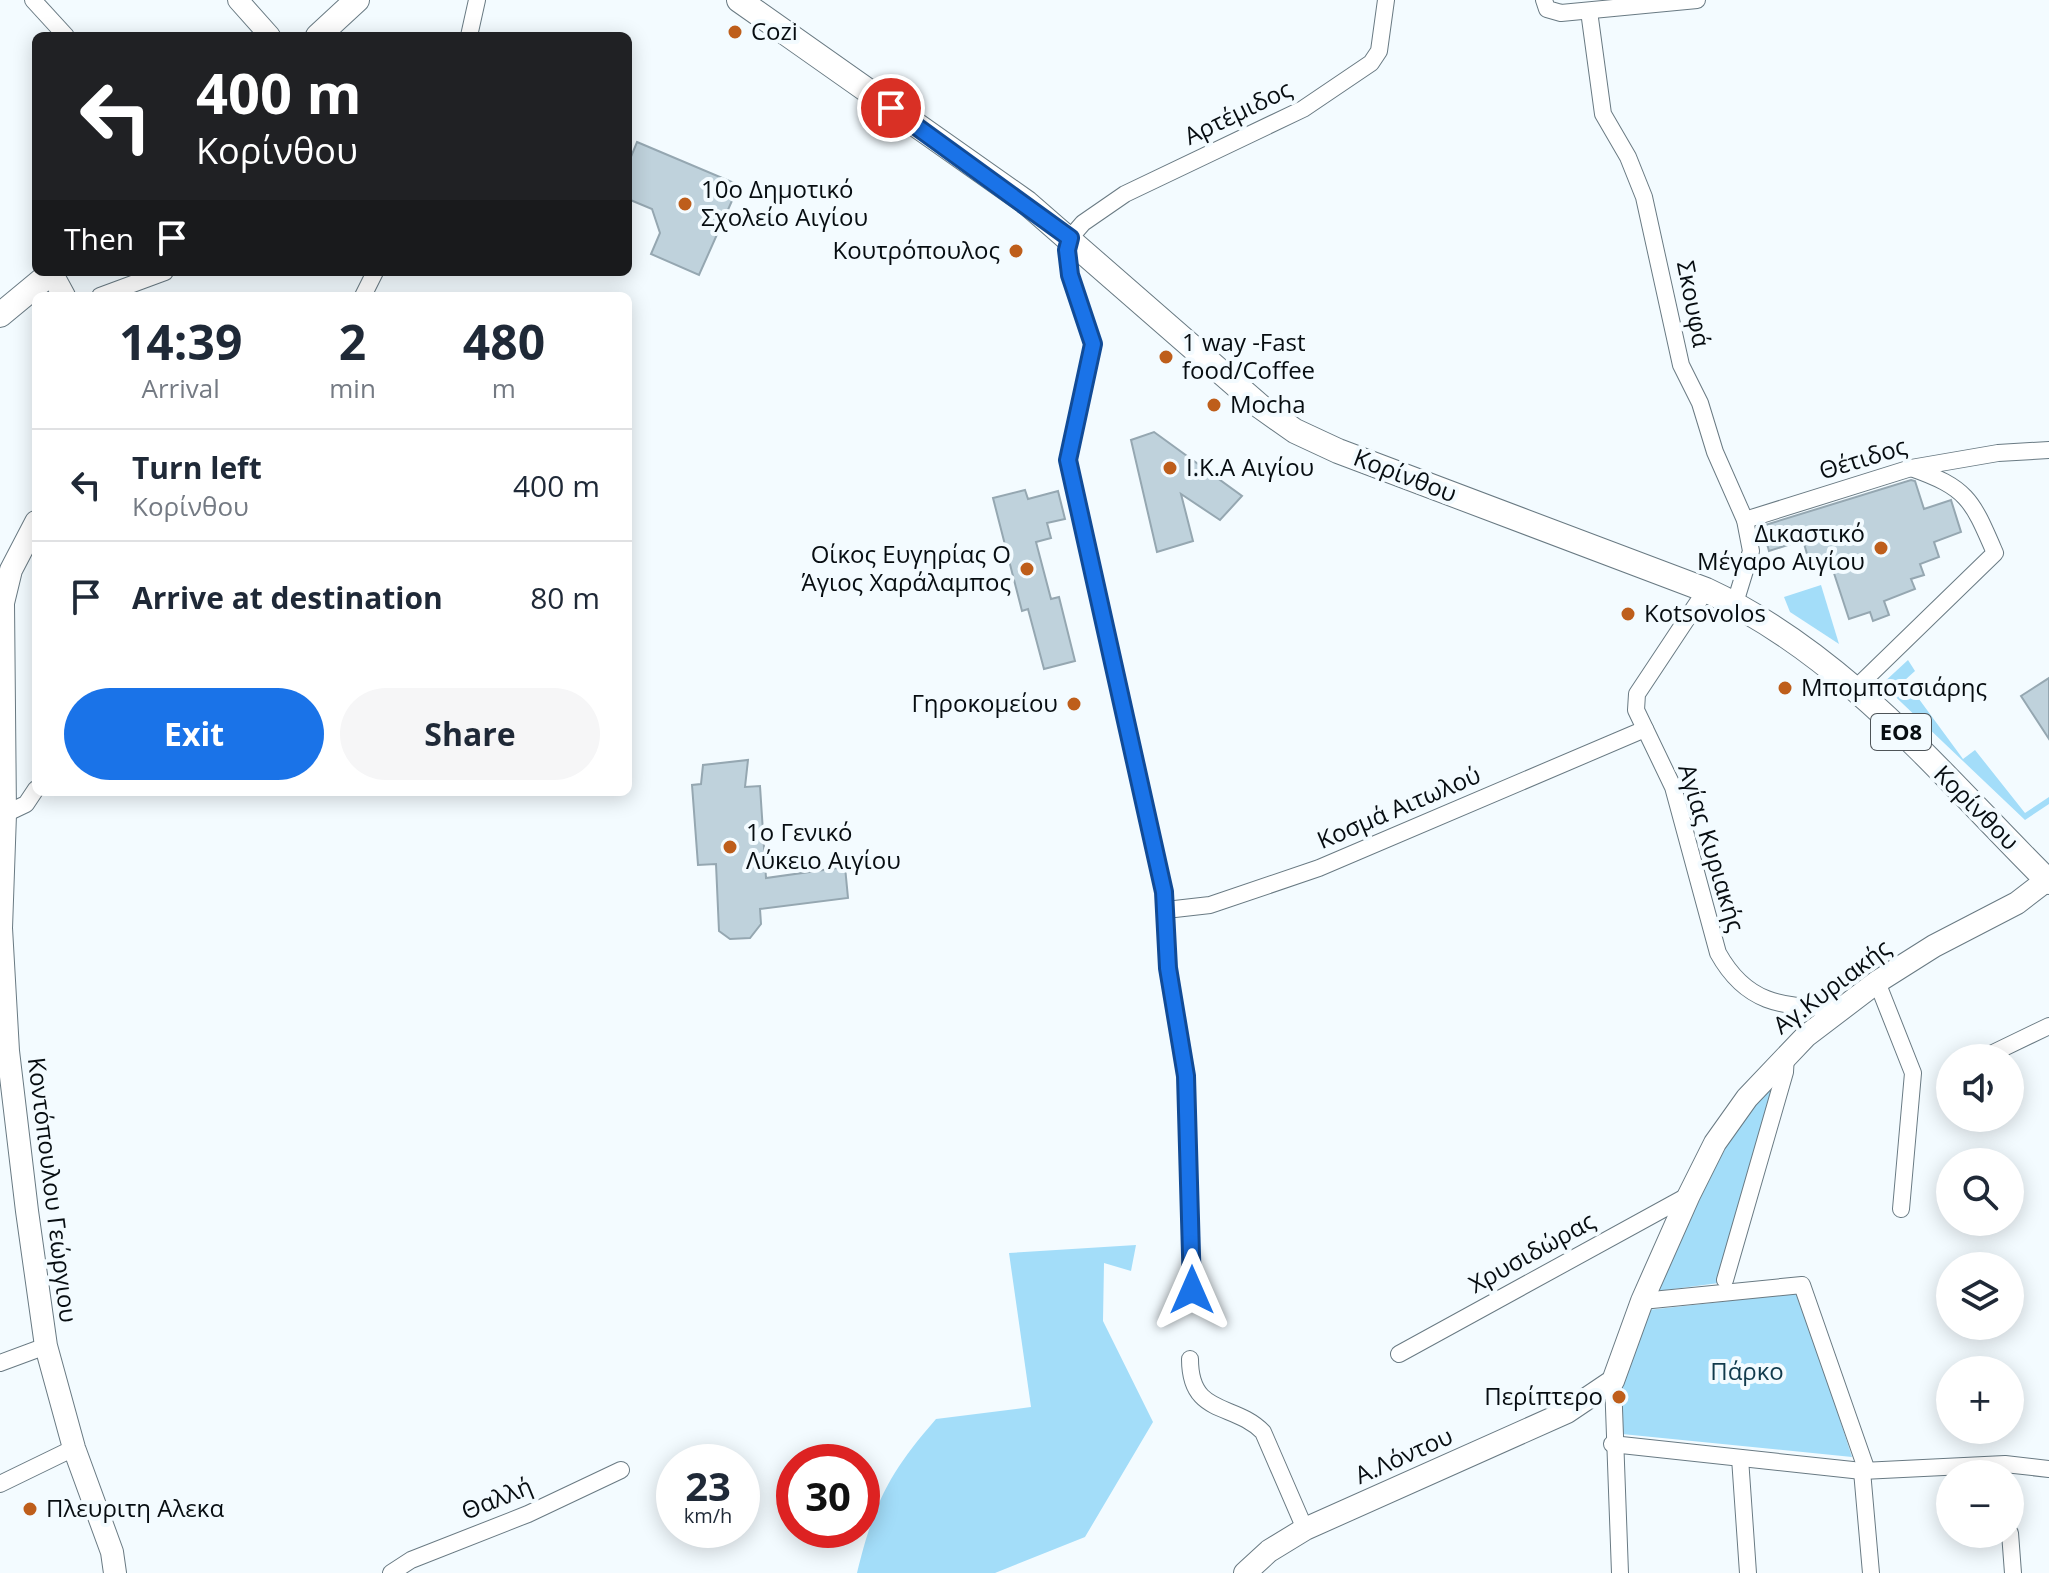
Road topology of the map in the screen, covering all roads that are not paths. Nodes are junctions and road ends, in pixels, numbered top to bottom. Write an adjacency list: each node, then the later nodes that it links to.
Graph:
1 (33, 0): 10 (street)
2 (238, 0): 11 (street)
3 (357, 0): 12 (main road)
4 (477, 0): 13 (street)
5 (739, 0): 14 (main road, Κορίνθου / ΕΟ8)
6 (1386, 0): 14 (street, Αρτέμιδος)
7 (1544, 0): 9 (street)
8 (1697, 0): 9 (street)
9 (1589, 11): 21 (street, Σκουφά)
10 (62, 32)
11 (266, 32)
12 (322, 32)
13 (470, 32)
14 (1070, 238): 23 (main road, Κορίνθου / ΕΟ8); 30 (street)
15 (45, 276): 18 (main road)
16 (154, 276): 17 (street)
17 (111, 292)
18 (6, 303)
19 (2049, 450): 20 (street, Θέτιδος)
20 (1911, 468): 21 (street, Θέτιδος); 25 (street)
21 (1745, 520): 24 (street, Σκουφά)
22 (32, 530): 28 (main road, Κοντόπουλου Γεώργιου)
23 (1706, 590): 24 (main road, Κορίνθου / ΕΟ8); 26 (street, Αγίας Κυριακής)
24 (1735, 603): 25 (main road, Κορίνθου / ΕΟ8)
25 (1857, 687): 29 (main road, Κορίνθου / ΕΟ8)
26 (1645, 729): 30 (street, Κοσμά Αιτωλού); 32 (street, Αγίας Κυριακής)
27 (32, 795): 28 (street)
28 (5, 814): 41 (main road, Κοντόπουλου Γεώργιου)
29 (2048, 881): 31 (main road, Αγ.Κυριακής)
30 (1166, 910): 39 (street)
31 (1877, 982): 32 (main road, Αγ.Κυριακής); 37 (street)
32 (1841, 1009): 35 (main road, Αγ.Κυριακής)
33 (2049, 1026): 34 (street)
34 (2012, 1044)
35 (1786, 1055): 36 (main road, Αγ.Κυριακής); 38 (street)
36 (1689, 1195): 40 (main road, Αγ.Κυριακής); 42 (street, Χρυσιδώρας)
37 (1901, 1209)
38 (1725, 1280)
39 (1192, 1290)
40 (1642, 1301): 45 (main road, Αγ.Κυριακής); 53 (street)
41 (46, 1346): 44 (street); 47 (main road, Κοντόπουλου Γεώργιου)
42 (1399, 1354)
43 (1190, 1359): 55 (street)
44 (0, 1363)
45 (1613, 1381): 46 (street); 55 (main road, Α.Λόντου)
46 (1612, 1444): 48 (street); 60 (street)
47 (74, 1448): 54 (street); 57 (main road, Κοντόπουλου Γεώργιου)
48 (1740, 1458): 53 (street); 61 (street)
49 (2024, 1469): 50 (street)
50 (2049, 1469)
51 (621, 1470): 58 (street, Θαλλή)
52 (1936, 1470): 53 (street)
53 (1865, 1471): 62 (street)
54 (0, 1484)
55 (1305, 1529): 59 (main road, Α.Λόντου)
56 (2011, 1548): 63 (street)
57 (115, 1573)
58 (391, 1573)
59 (1245, 1573)
60 (1620, 1573)
61 (1748, 1573)
62 (1871, 1573)
63 (2013, 1573)

